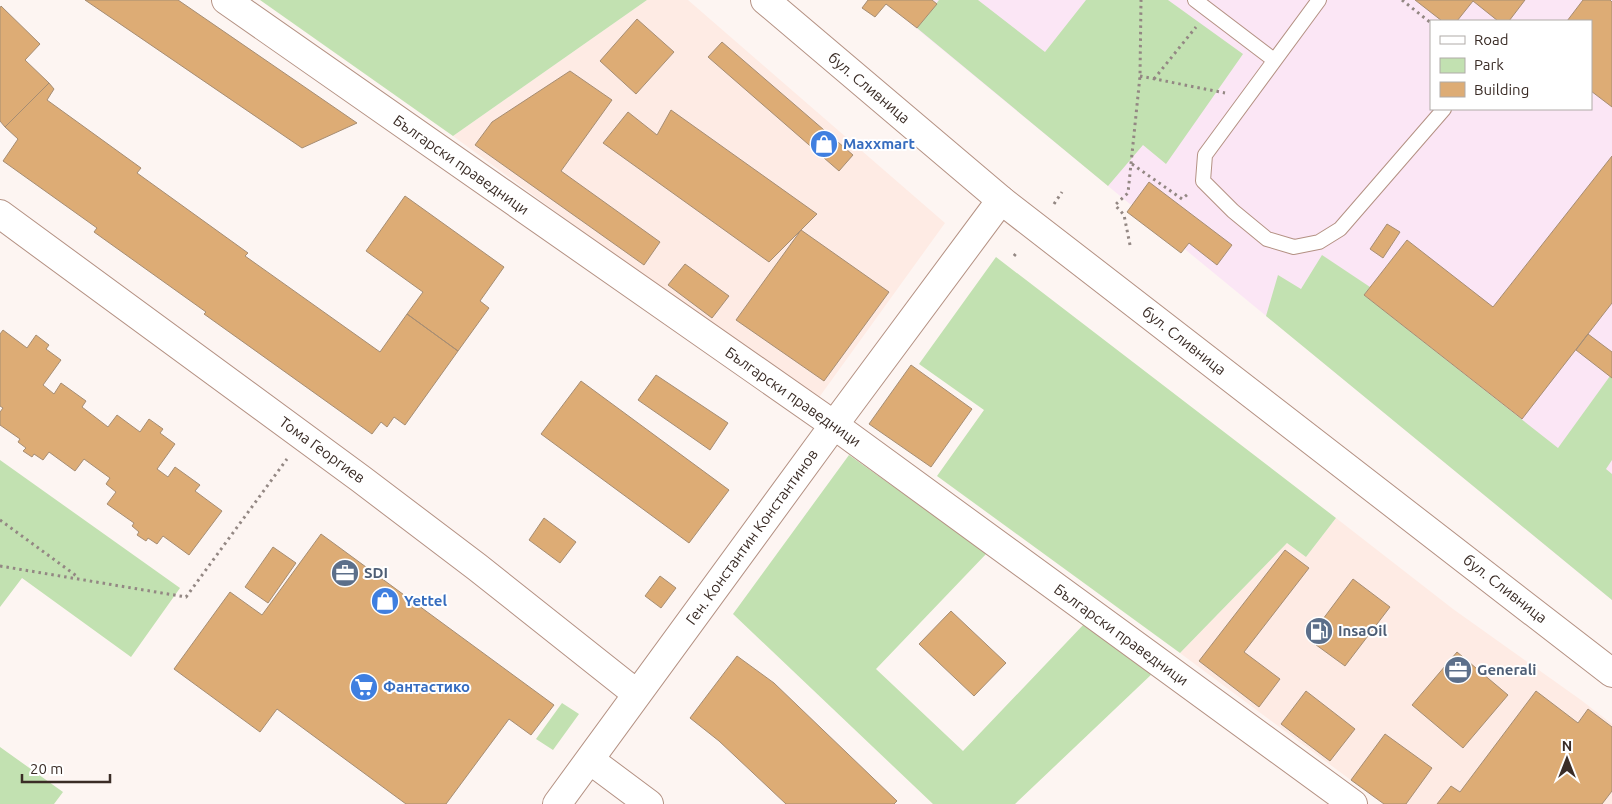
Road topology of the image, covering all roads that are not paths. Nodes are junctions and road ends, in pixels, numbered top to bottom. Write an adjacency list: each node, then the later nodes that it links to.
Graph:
1 (226, 0): 9 (street, Български праведници)
2 (1195, 0): 5 (lane)
3 (1319, 0): 5 (lane)
4 (779, 5): 7 (street, бул. Сливница)
5 (1274, 60): 6 (lane)
6 (1443, 110)
7 (1001, 200): 9 (street, Ген. Константин Константинов); 10 (street, бул. Сливница)
8 (0, 214): 11 (street, Тома Георгиев)
9 (834, 425): 11 (street, Ген. Константин Константинов); 15 (street, Български праведници)
10 (1612, 672)
11 (637, 694): 12 (street, Ген. Константин Константинов)
12 (590, 760): 13 (street, Ген. Константин Константинов); 14 (street)
13 (558, 804)
14 (649, 804)
15 (1353, 804)

